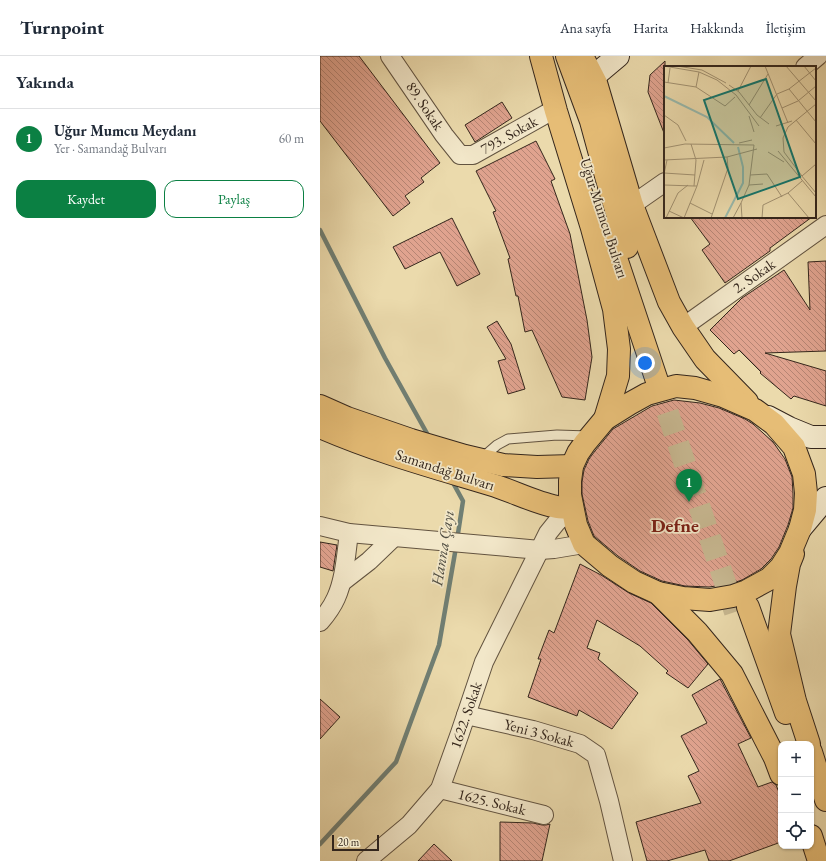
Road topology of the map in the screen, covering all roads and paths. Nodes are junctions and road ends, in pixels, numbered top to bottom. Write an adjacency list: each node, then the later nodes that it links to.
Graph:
1 (390, 56): 11 (street, 89. Sokak)
2 (541, 56): 10 (main road)
3 (549, 56): 4 (main road, Uğur Mumcu Bulvarı)
4 (567, 56)
5 (582, 56): 9 (main road)
6 (618, 56): 9 (main road)
7 (818, 56): 8 (street)
8 (806, 66)
9 (593, 77): 13 (main road)
10 (555, 108): 11 (street, 793. Sokak); 18 (main road)
11 (460, 155)
12 (664, 183): 13 (street)
13 (632, 205): 15 (main road)
14 (826, 226): 15 (street, 2. Sokak)
15 (683, 327): 17 (main road)
16 (320, 406): 19 (main road, Samandağ Bulvarı)
17 (755, 410): 18 (main road); 21 (main road); 27 (main road)
18 (605, 419): 20 (main road)
19 (335, 427): 22 (main road, Samandağ Bulvarı); 25 (main road, Samandağ Bulvarı)
20 (591, 436): 22 (lane); 23 (main road)
21 (826, 437)
22 (480, 460): 23 (main road, Samandağ Bulvarı)
23 (572, 466): 25 (main road)
24 (826, 498): 27 (main road)
25 (572, 507): 30 (main road); 31 (street, 1622. Sokak)
26 (320, 526): 28 (street)
27 (800, 529): 33 (main road); 38 (main road)
28 (349, 533): 29 (street); 32 (street)
29 (394, 537): 31 (street); 32 (street)
30 (584, 544): 31 (street); 33 (main road)
31 (540, 550): 35 (street, 1622. Sokak)
32 (342, 582): 34 (street)
33 (658, 593): 40 (main road)
34 (320, 622)
35 (466, 715): 42 (street, 1622. Sokak); 49 (street, Yeni 3 Sokak)
36 (779, 741): 37 (main road)
37 (796, 741)
38 (808, 741)
39 (814, 762): 43 (main road)
40 (778, 766)
41 (814, 784): 44 (main road)
42 (440, 789): 45 (street, 1625. Sokak); 48 (street, 1622. Sokak)
43 (826, 800)
44 (826, 814)
45 (544, 815)
46 (814, 844): 51 (main road)
47 (808, 849): 50 (main road)
48 (366, 861)
49 (623, 861)
50 (814, 861)
51 (820, 861)

